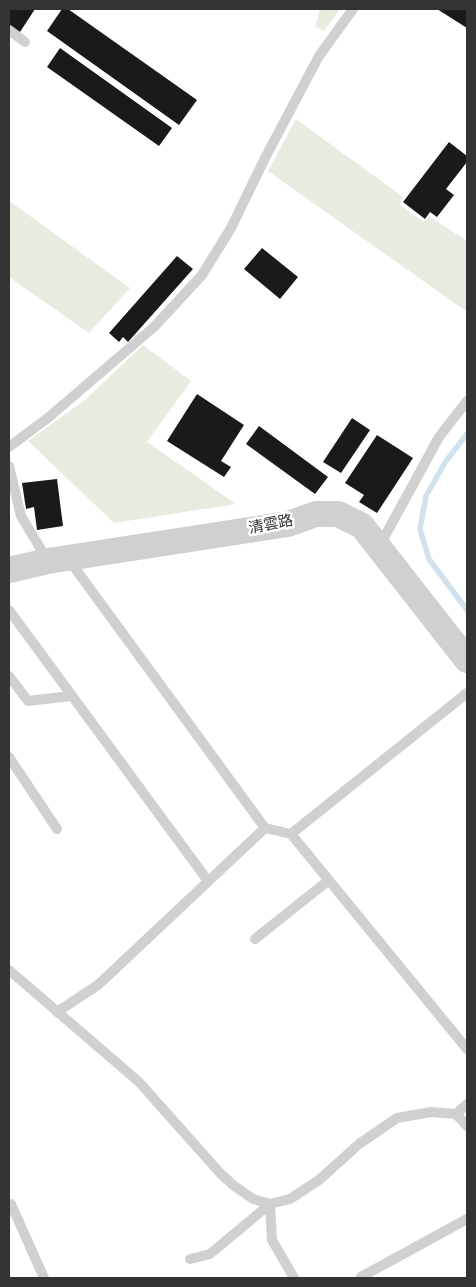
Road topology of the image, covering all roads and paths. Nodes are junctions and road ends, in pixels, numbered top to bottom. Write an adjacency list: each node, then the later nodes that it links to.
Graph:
1 (353, 9): 5 (lane)
2 (9, 30): 3 (lane)
3 (25, 42)
4 (467, 401): 7 (lane)
5 (9, 447)
6 (9, 466): 8 (lane)
7 (379, 546): 8 (street, 清雲路); 11 (street, 清雲路)
8 (58, 560): 9 (street, 清雲路); 16 (lane)
9 (9, 570)
10 (9, 610): 14 (lane)
11 (467, 660)
12 (9, 676): 14 (lane)
13 (467, 693): 18 (lane)
14 (71, 696): 20 (lane)
15 (9, 757): 17 (lane)
16 (265, 828): 18 (lane); 20 (lane)
17 (57, 829)
18 (292, 834): 19 (lane)
19 (329, 880): 21 (lane); 24 (lane)
20 (208, 881): 23 (lane)
21 (256, 940)
22 (9, 970): 23 (lane)
23 (57, 1012): 28 (lane)
24 (467, 1049)
25 (467, 1104): 26 (lane)
26 (456, 1114): 27 (lane); 28 (lane)
27 (467, 1126)
28 (270, 1204): 31 (lane); 34 (lane)
29 (9, 1205): 33 (lane)
30 (467, 1218): 32 (lane)
31 (190, 1259)
32 (361, 1276)
33 (44, 1278)
34 (294, 1278)

